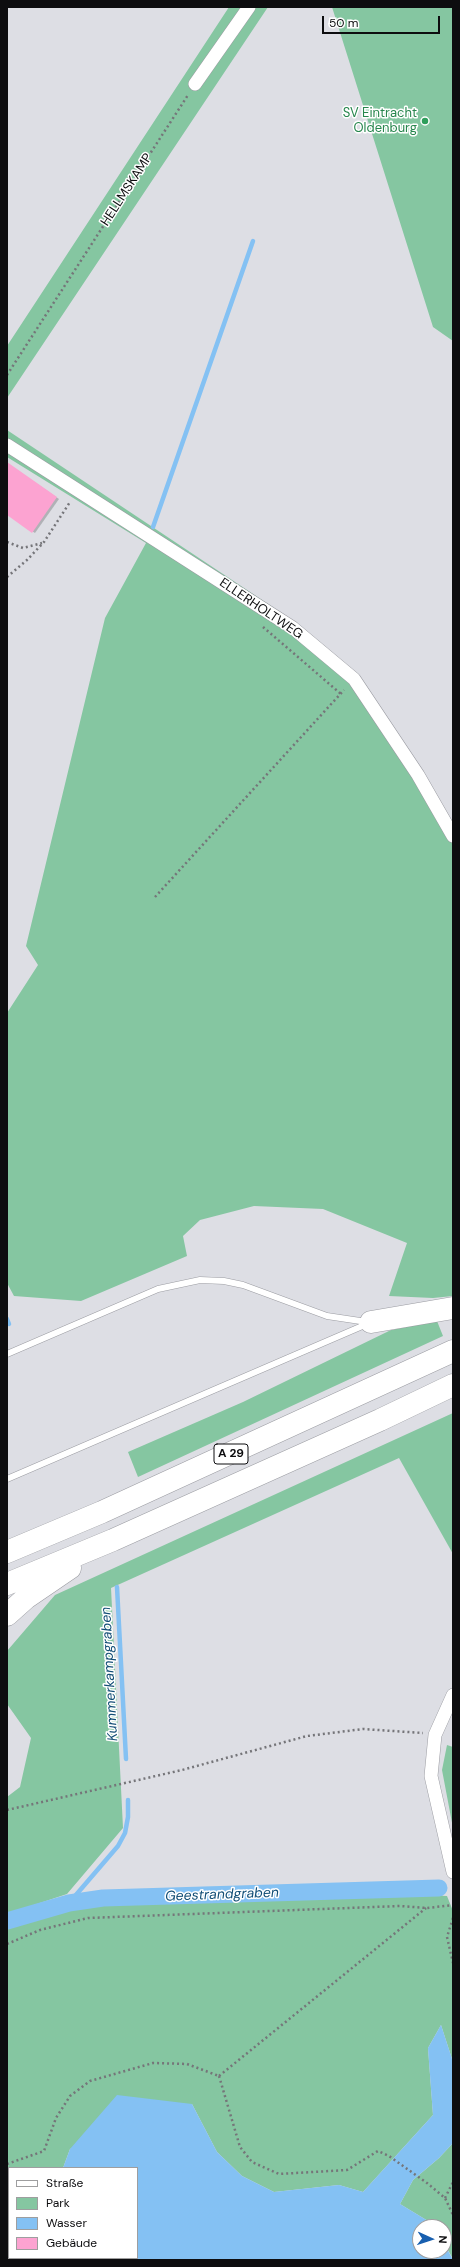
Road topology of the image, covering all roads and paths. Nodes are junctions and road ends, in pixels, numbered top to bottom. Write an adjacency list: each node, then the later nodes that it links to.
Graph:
1 (249, 7): 2 (street)
2 (195, 84): 3 (path, HELLMSKAMP)
3 (7, 375)
4 (7, 445): 5 (street, ELLERHOLTWEG)
5 (78, 489): 7 (path); 9 (street, ELLERHOLTWEG)
6 (7, 542): 7 (path)
7 (44, 542): 8 (path)
8 (7, 577)
9 (250, 600): 10 (street, ELLERHOLTWEG); 11 (path)
10 (354, 679): 11 (path); 12 (street, ELLERHOLTWEG)
11 (341, 694): 13 (path)
12 (453, 836)
13 (155, 897)
14 (453, 1308): 15 (highway)
15 (371, 1322): 17 (lane); 19 (lane)
16 (453, 1351): 21 (highway, A 29)
17 (7, 1354)
18 (453, 1385): 20 (highway, A 29)
19 (7, 1479)
20 (113, 1540): 22 (highway, A 29); 23 (highway)
21 (7, 1552)
22 (7, 1584)
23 (7, 1615)
24 (453, 1695): 25 (street)
25 (436, 1735): 26 (path); 27 (street)
26 (7, 1810)
27 (453, 1872)
28 (453, 1906): 29 (path)
29 (427, 1908): 31 (path); 33 (path)
30 (453, 1918): 32 (path)
31 (7, 1944)
32 (453, 1963)
33 (219, 2076): 34 (path); 36 (path)
34 (7, 2164)
35 (453, 2182): 36 (path)
36 (445, 2198): 37 (path)
37 (453, 2214)

